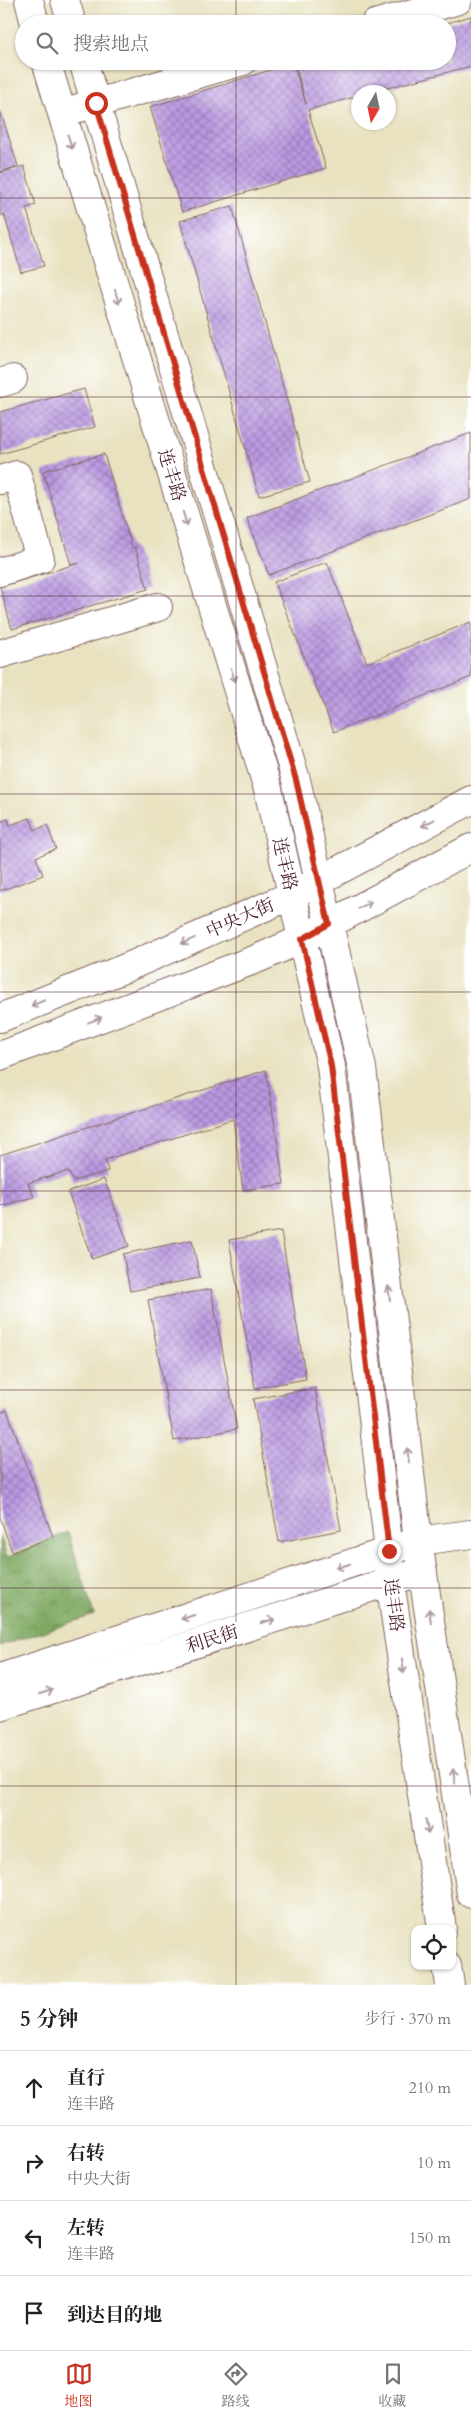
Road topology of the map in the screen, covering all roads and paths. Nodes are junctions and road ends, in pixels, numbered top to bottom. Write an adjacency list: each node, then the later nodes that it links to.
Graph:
1 (28, 0): 4 (street)
2 (65, 0): 5 (street)
3 (458, 0): 6 (street)
4 (32, 15)
5 (69, 15)
6 (406, 15)
7 (49, 70): 11 (street, 连丰路)
8 (86, 70): 10 (street, 连丰路)
9 (212, 70): 10 (street)
10 (96, 103): 11 (street); 18 (street, 连丰路)
11 (61, 113): 19 (street, 连丰路, one-way to 19)
12 (0, 480): 13 (street)
13 (0, 572)
14 (158, 607): 15 (street)
15 (0, 654)
16 (471, 800): 18 (street, 中央大街, one-way to 18)
17 (471, 848): 20 (street, one-way to 17)
18 (319, 881): 19 (street, 中央大街); 20 (street, 连丰路)
19 (292, 895): 21 (street, 连丰路); 22 (street, 中央大街, one-way to 22)
20 (329, 924): 21 (street); 25 (street, 连丰路, one-way to 20)
21 (302, 939): 23 (street, one-way to 21); 26 (street, 连丰路)
22 (0, 1018)
23 (0, 1056)
24 (471, 1534): 25 (street, 利民街)
25 (418, 1541): 26 (street, 利民街); 27 (street, 连丰路)
26 (389, 1551): 28 (street, 连丰路); 29 (street, 利民街, one-way to 29)
27 (423, 1571): 28 (street, 利民街); 31 (street, 连丰路, one-way to 27)
28 (390, 1581): 30 (street, 利民街, one-way to 28); 32 (street, 连丰路, one-way to 32)
29 (0, 1678)
30 (0, 1706)
31 (471, 1894)
32 (441, 1925)
33 (448, 1970): 34 (street)
34 (450, 1985)

